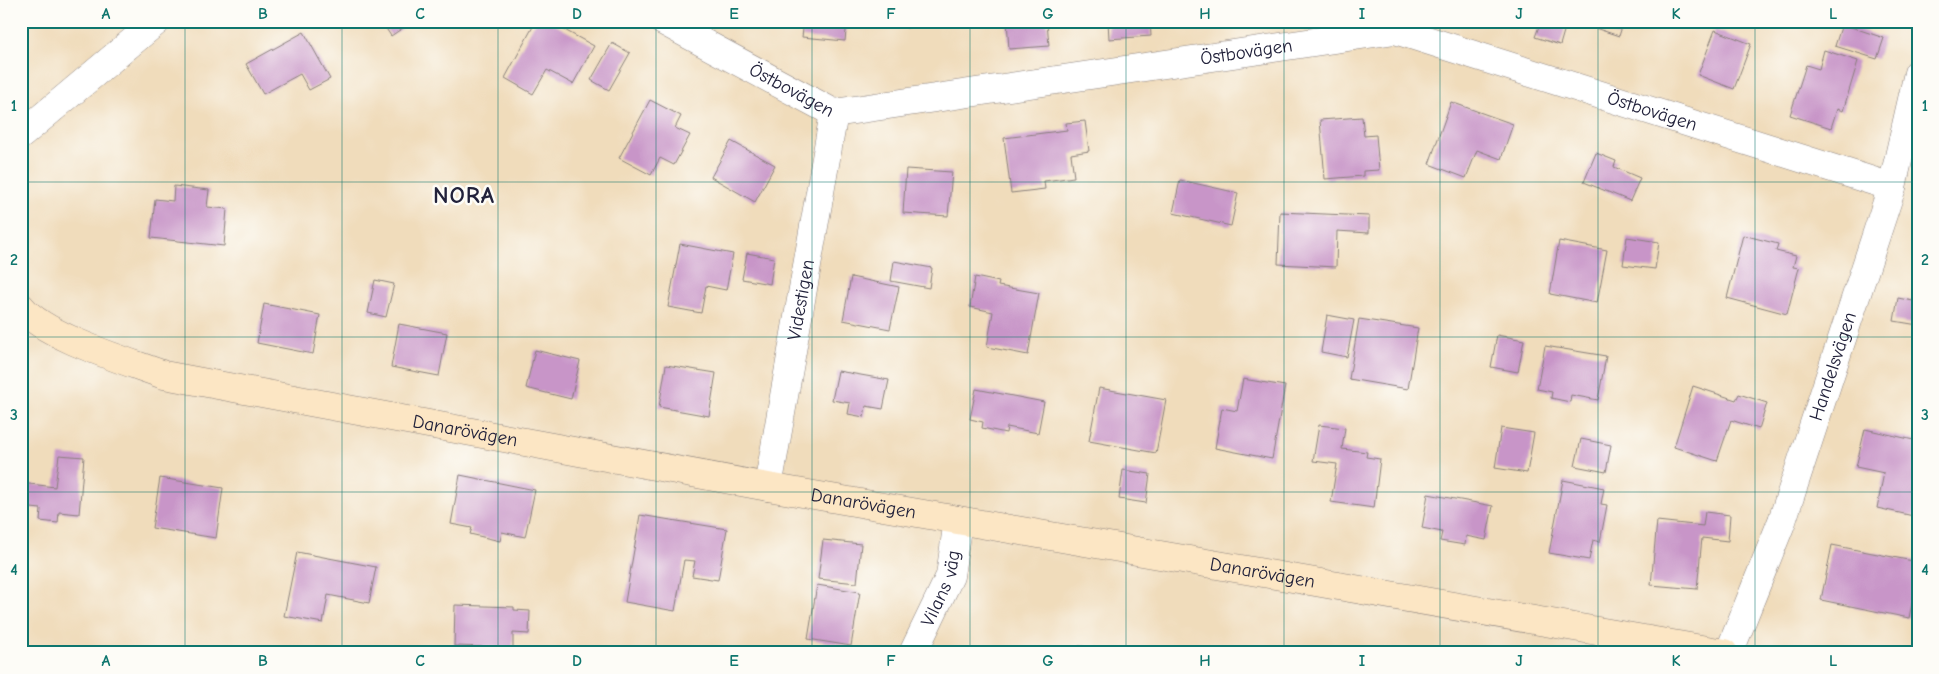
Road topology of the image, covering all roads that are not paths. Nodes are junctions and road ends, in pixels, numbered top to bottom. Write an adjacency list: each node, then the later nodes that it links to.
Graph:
1 (156, 21): 5 (street)
2 (663, 21): 4 (street, Östbovägen)
3 (1918, 73): 6 (street, Handelsvägen)
4 (834, 113): 6 (street, Östbovägen); 8 (street, Videstigen)
5 (21, 135)
6 (1892, 186): 12 (street, Handelsvägen)
7 (24, 316): 8 (street, Danarövägen)
8 (768, 488): 9 (street, Danarövägen)
9 (958, 520): 10 (street, Vilans väg); 11 (street, Danarövägen)
10 (913, 653)
11 (1724, 653)
12 (1729, 653)

